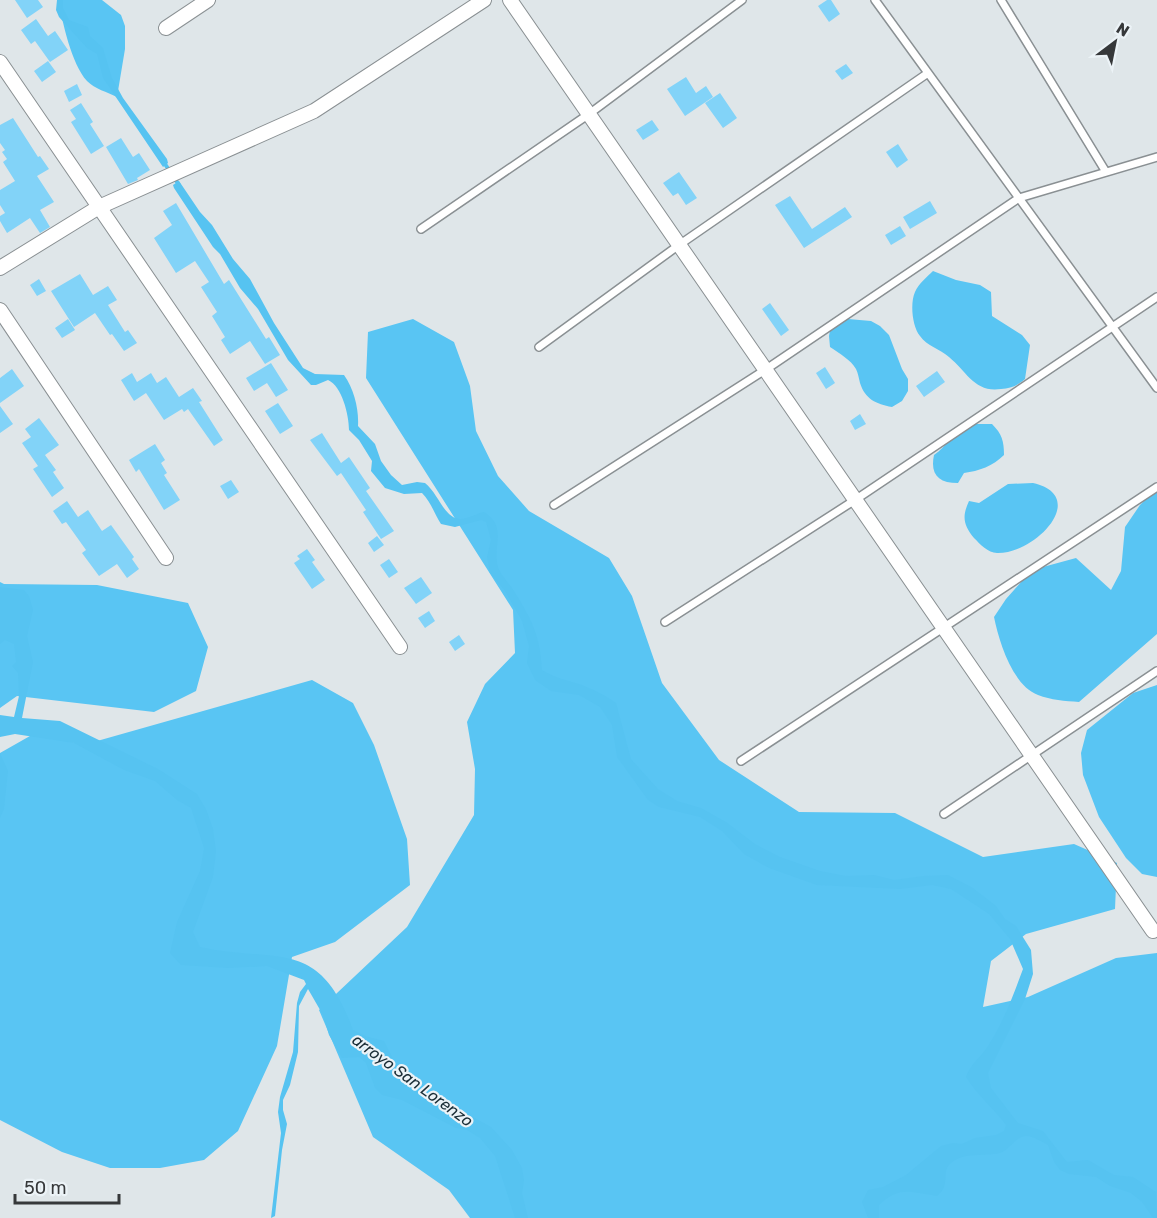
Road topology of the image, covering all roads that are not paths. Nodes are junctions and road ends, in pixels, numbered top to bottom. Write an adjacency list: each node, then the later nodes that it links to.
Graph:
1 (208, 0): 7 (street)
2 (484, 0): 14 (street)
3 (510, 0): 10 (street)
4 (742, 0): 10 (lane)
5 (875, 0): 9 (lane)
6 (1001, 0): 12 (lane)
7 (166, 28)
8 (0, 62): 14 (street)
9 (928, 73): 13 (lane); 16 (lane)
10 (589, 114): 15 (lane); 16 (street)
11 (1157, 157): 12 (lane)
12 (1106, 172): 13 (lane)
13 (1020, 198): 20 (lane); 22 (lane)
14 (99, 207): 17 (street); 30 (street)
15 (421, 229)
16 (679, 245): 21 (lane); 22 (street)
17 (0, 268)
18 (1157, 297): 20 (lane)
19 (0, 309): 27 (street)
20 (1113, 326): 23 (lane); 25 (lane)
21 (539, 348)
22 (765, 370): 25 (street); 26 (lane)
23 (1157, 388)
24 (1157, 487): 29 (lane)
25 (855, 500): 28 (lane); 29 (street)
26 (554, 505)
27 (166, 558)
28 (665, 622)
29 (944, 628): 32 (street); 33 (lane)
30 (400, 647)
31 (1157, 671): 32 (lane)
32 (1031, 756): 34 (lane); 35 (street)
33 (741, 760)
34 (945, 814)
35 (1155, 930)

